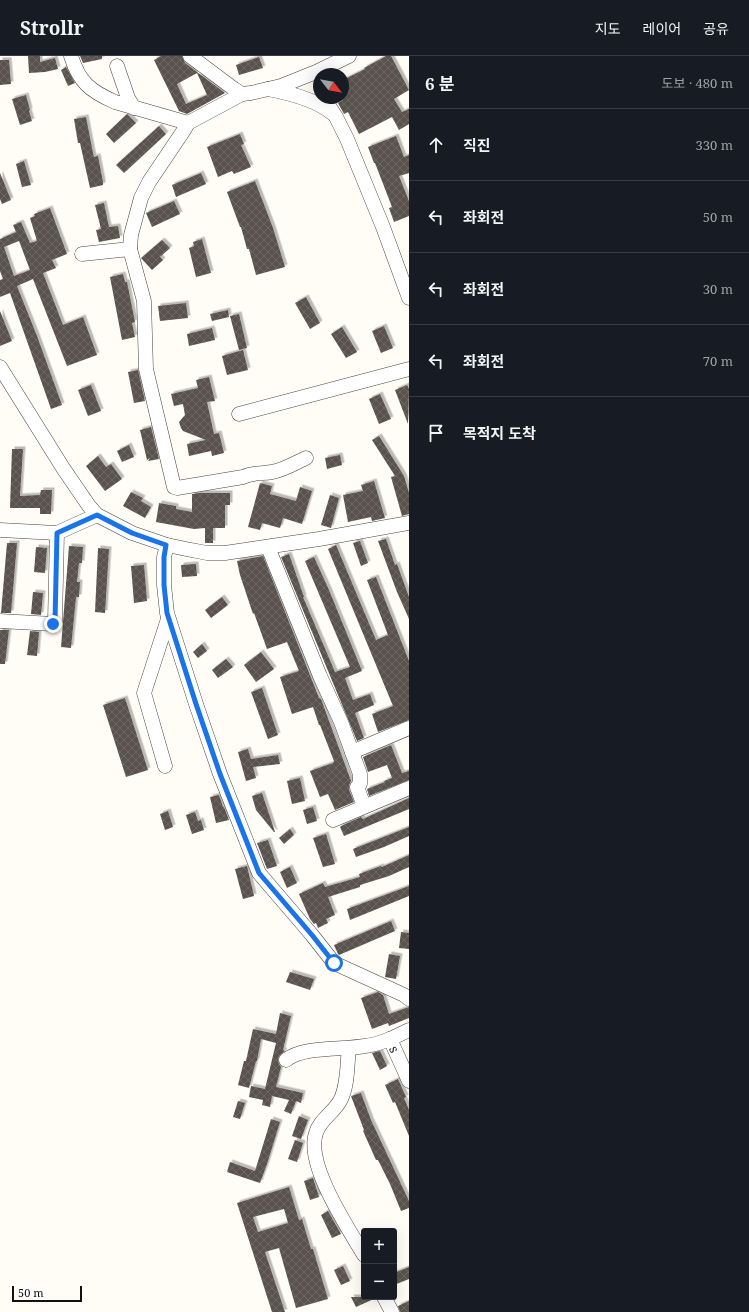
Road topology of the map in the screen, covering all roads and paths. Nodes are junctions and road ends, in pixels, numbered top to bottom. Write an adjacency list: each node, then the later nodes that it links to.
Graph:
1 (71, 56): 9 (street)
2 (190, 56): 7 (street)
3 (349, 56): 4 (street)
4 (326, 65): 6 (street)
5 (117, 66): 9 (street)
6 (267, 89): 7 (street); 10 (street)
7 (242, 94): 11 (street)
8 (328, 104): 10 (street)
9 (134, 108): 11 (street)
10 (336, 117): 14 (street)
11 (188, 123): 12 (street)
12 (130, 249): 13 (street); 18 (street)
13 (82, 254)
14 (409, 298)
15 (409, 369): 17 (street)
16 (1, 372): 19 (street)
17 (239, 414)
18 (306, 458)
19 (97, 515): 22 (street); 23 (street)
20 (409, 523): 24 (street)
21 (0, 530): 22 (street)
22 (57, 533): 26 (street)
23 (166, 545): 24 (street); 25 (street)
24 (268, 547): 28 (street)
25 (168, 619): 29 (street); 33 (street)
26 (0, 621)
27 (409, 728): 28 (street)
28 (352, 752): 31 (street)
29 (165, 766)
30 (409, 788): 31 (street)
31 (364, 806): 32 (street)
32 (333, 820)
33 (409, 999)
34 (409, 1030): 35 (street)
35 (390, 1039): 36 (street); 38 (street, s)
36 (350, 1048): 37 (street); 39 (street)
37 (286, 1060)
38 (409, 1082)
39 (361, 1250)
40 (386, 1300): 41 (street)
41 (392, 1312)

